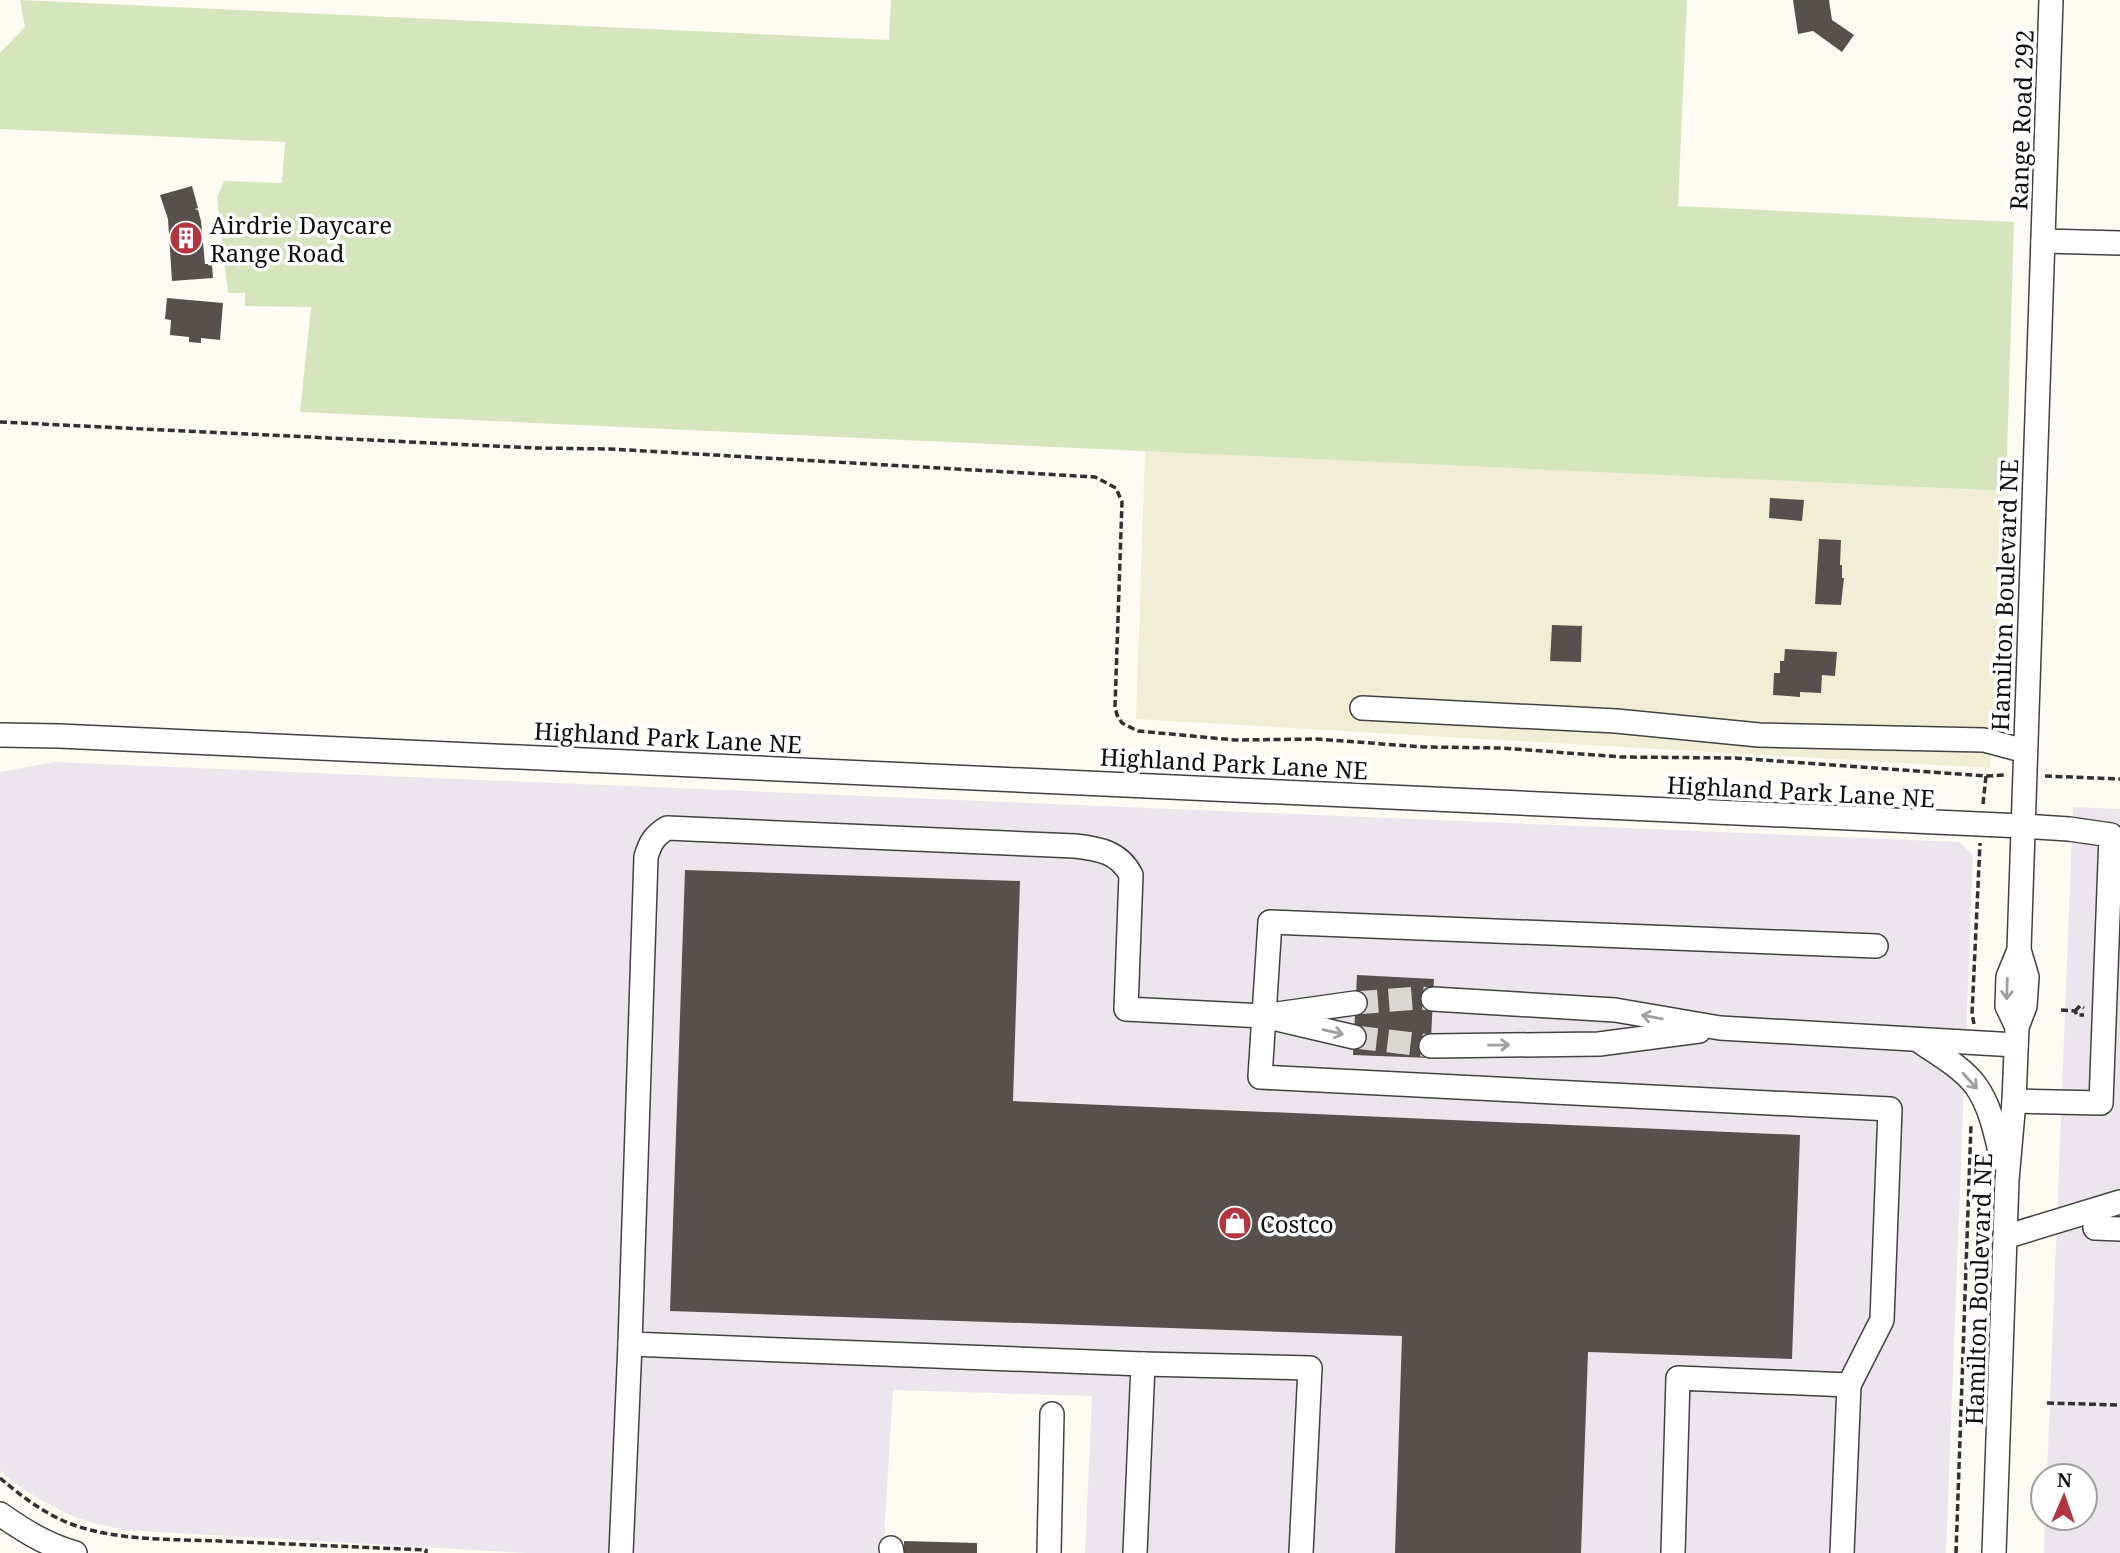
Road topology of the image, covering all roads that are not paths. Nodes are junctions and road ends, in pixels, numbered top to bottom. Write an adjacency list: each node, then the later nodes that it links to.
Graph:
1 (2051, 0): 2 (street, Range Road 292)
2 (2043, 241): 3 (street); 6 (street, Hamilton Boulevard NE)
3 (2120, 243)
4 (1362, 708): 6 (street)
5 (0, 735): 7 (street, Highland Park Lane NE)
6 (2025, 751): 7 (street, Hamilton Boulevard NE)
7 (2022, 827): 13 (street, Hamilton Boulevard NE); 18 (street, Highland Park Lane NE)
8 (1876, 946): 11 (street)
9 (1433, 999): 12 (street, one-way to 9)
10 (1355, 1003): 11 (street)
11 (1264, 1016): 14 (street, one-way to 14); 24 (street); 26 (street)
12 (1720, 1028): 15 (street); 16 (street, one-way to 12)
13 (2017, 1036): 15 (street); 17 (street, Hamilton Boulevard NE)
14 (1354, 1037)
15 (1917, 1039): 19 (street, one-way to 19)
16 (1431, 1045)
17 (2014, 1101): 18 (street, Highland Park Lane NE); 19 (street, Hamilton Boulevard NE)
18 (2110, 1103)
19 (2007, 1180): 23 (street, Hamilton Boulevard NE)
20 (2120, 1202): 21 (street)
21 (2096, 1210): 22 (street); 23 (street)
22 (2120, 1229)
23 (2005, 1237): 36 (street, Hamilton Boulevard NE)
24 (630, 1343): 25 (street); 30 (street)
25 (1143, 1364): 32 (street); 33 (street)
26 (1849, 1385): 34 (street); 35 (street)
27 (1052, 1413): 31 (street)
28 (0, 1514): 29 (street)
29 (75, 1553)
30 (621, 1553)
31 (1049, 1553)
32 (1135, 1553)
33 (1301, 1553)
34 (1673, 1553)
35 (1842, 1553)
36 (1994, 1553)

